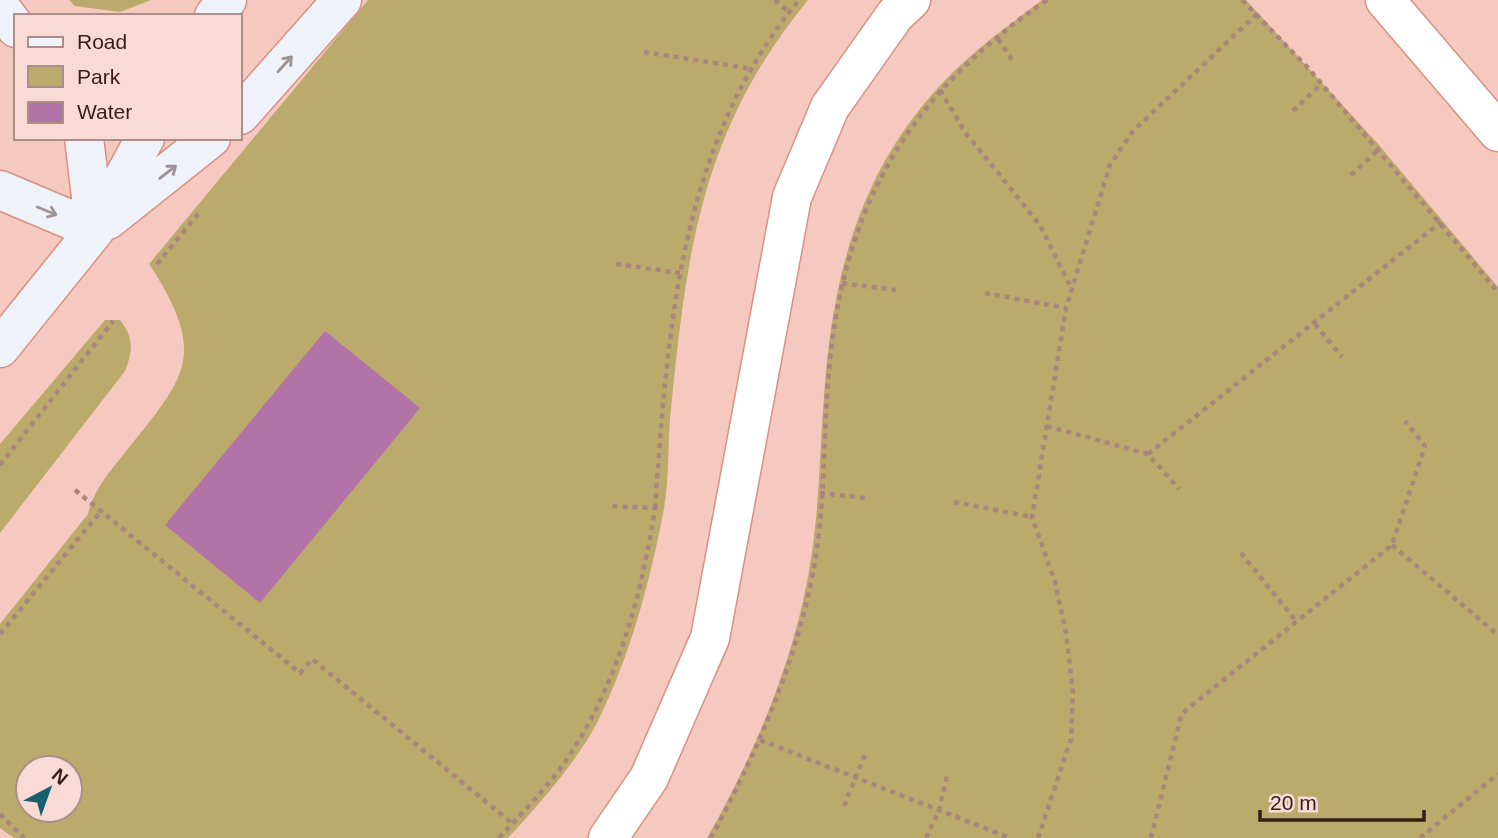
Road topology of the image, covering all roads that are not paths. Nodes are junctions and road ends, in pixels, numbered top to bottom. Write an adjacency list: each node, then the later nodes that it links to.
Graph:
1 (15, 0): 7 (street)
2 (227, 0): 8 (street)
3 (342, 0): 10 (street, one-way to 3)
4 (911, 0): 18 (street)
5 (1385, 0): 11 (street)
6 (0, 7): 9 (street)
7 (30, 14)
8 (216, 14)
9 (14, 25)
10 (242, 113)
11 (1498, 132)
12 (83, 140): 16 (street)
13 (144, 140): 16 (street)
14 (208, 140): 16 (street, one-way to 14)
15 (0, 190): 16 (street, one-way to 16)
16 (95, 230): 17 (street)
17 (0, 348)
18 (608, 838)

